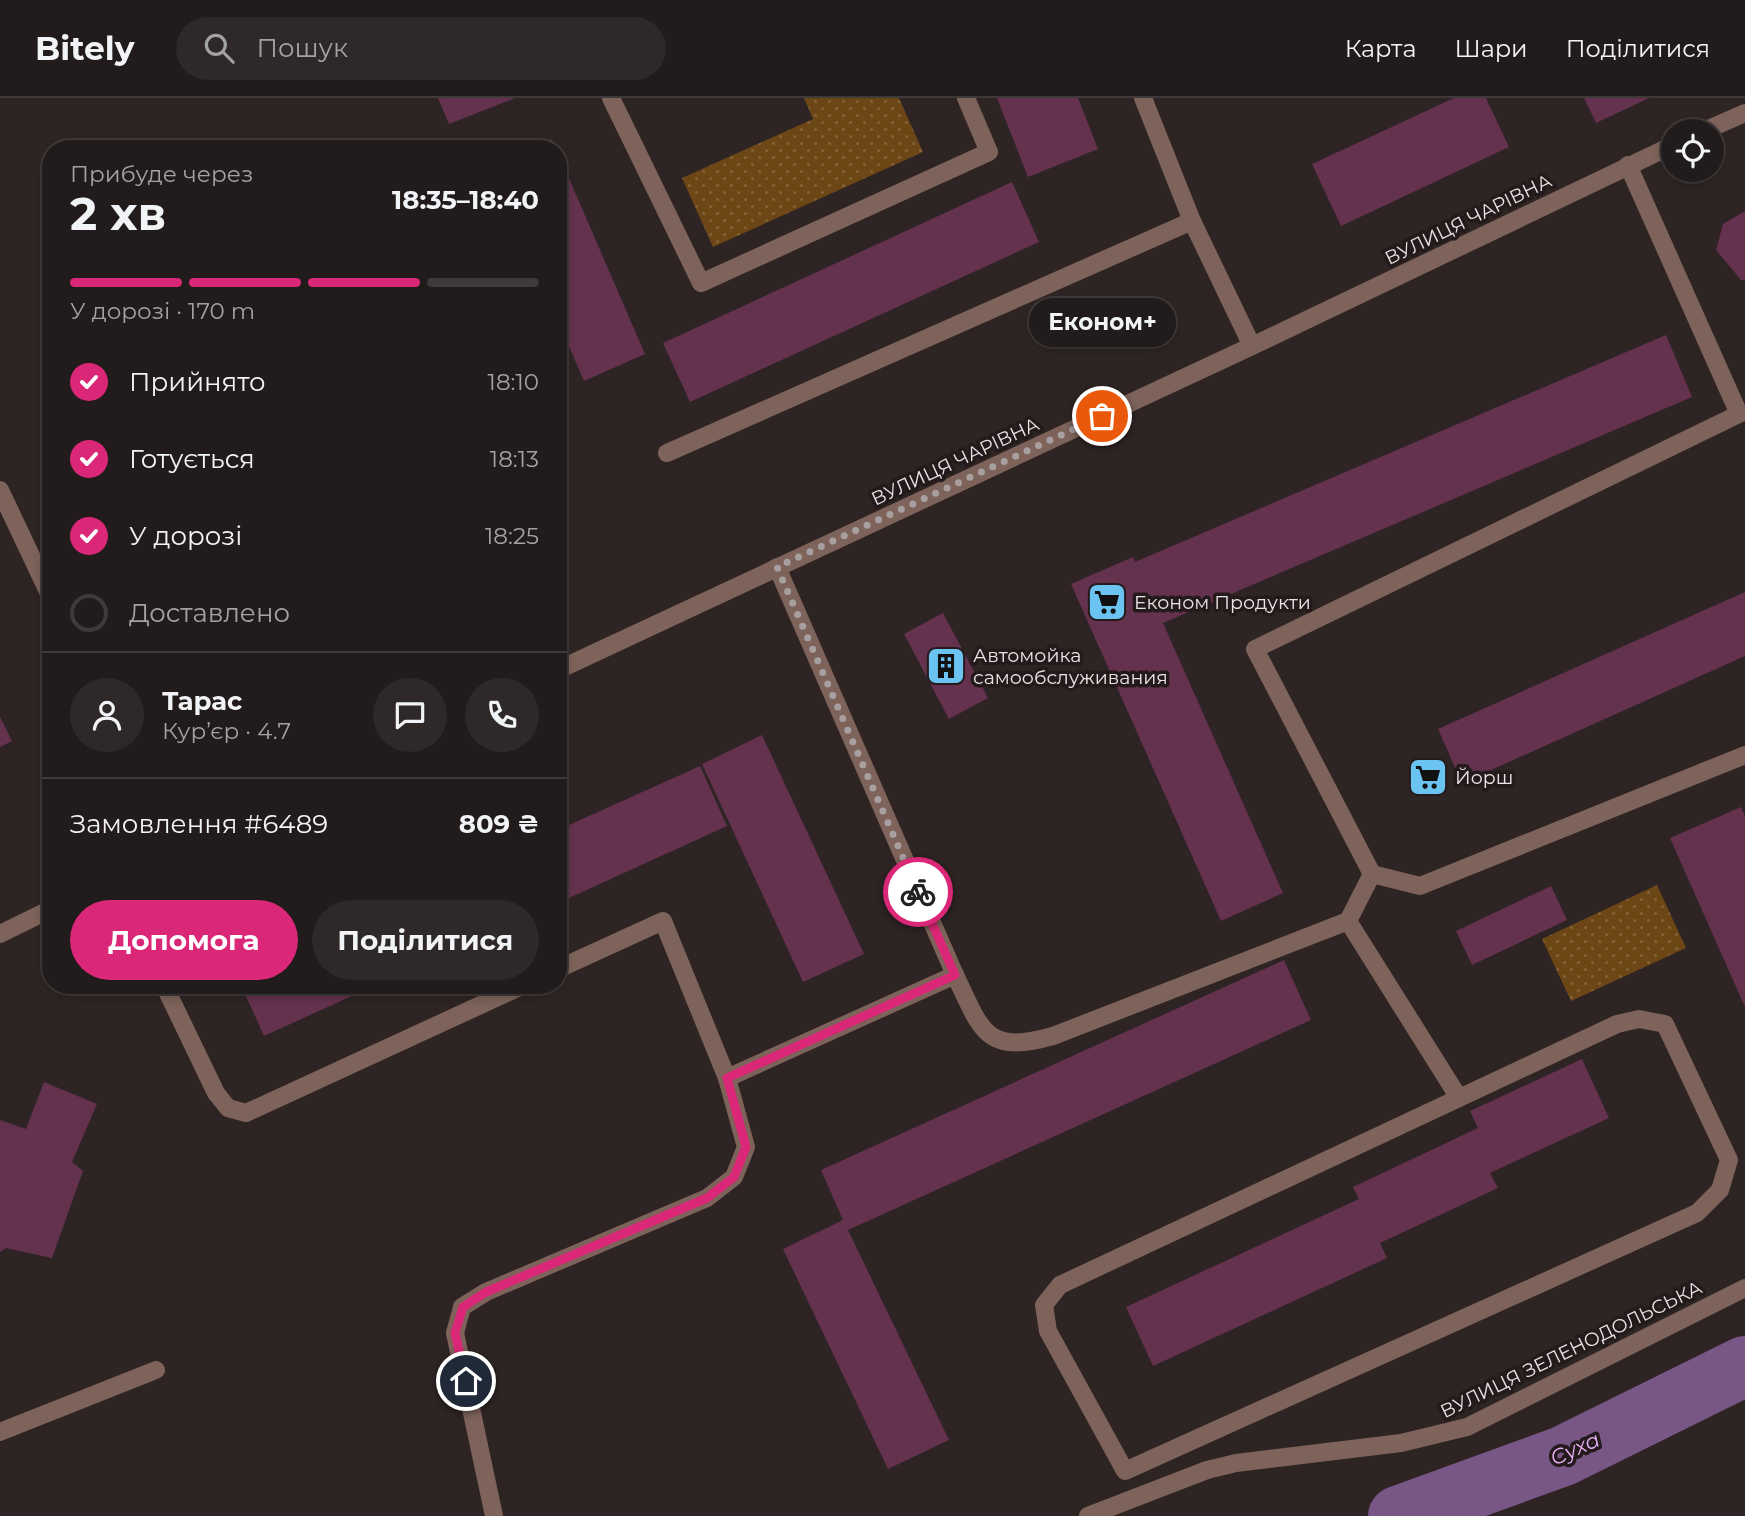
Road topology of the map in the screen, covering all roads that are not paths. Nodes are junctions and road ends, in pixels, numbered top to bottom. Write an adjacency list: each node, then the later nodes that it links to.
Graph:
1 (611, 98): 2 (street)
2 (966, 98)
3 (1143, 98): 8 (street)
4 (1745, 113): 5 (street)
5 (1724, 122)
6 (1661, 150): 7 (street, ВУЛИЦЯ ЧАРІВНА)
7 (1628, 165): 9 (street, ВУЛИЦЯ ЧАРІВНА); 16 (street)
8 (1192, 221): 9 (street); 10 (street)
9 (1252, 346): 12 (street, ВУЛИЦЯ ЧАРІВНА)
10 (667, 453)
11 (0, 490): 13 (street)
12 (777, 567): 14 (street, ВУЛИЦЯ ЧАРІВНА); 21 (street)
13 (42, 579)
14 (567, 666)
15 (1745, 755): 16 (street)
16 (1372, 874): 18 (street)
17 (42, 913): 19 (street)
18 (1348, 921): 21 (street); 25 (street)
19 (0, 934)
20 (567, 965): 24 (street)
21 (955, 975): 24 (street)
22 (168, 994): 23 (street)
23 (504, 994)
24 (727, 1078): 31 (street)
25 (1459, 1098): 29 (street); 29 (street)
26 (1745, 1288): 30 (street, ВУЛИЦЯ ЗЕЛЕНОДОЛЬСЬКА)
27 (156, 1370): 28 (street)
28 (0, 1432)
29 (1125, 1471): 30 (street)
30 (1136, 1497): 32 (street, ВУЛИЦЯ ЗЕЛЕНОДОЛЬСЬКА)
31 (494, 1516)
32 (1088, 1516)

